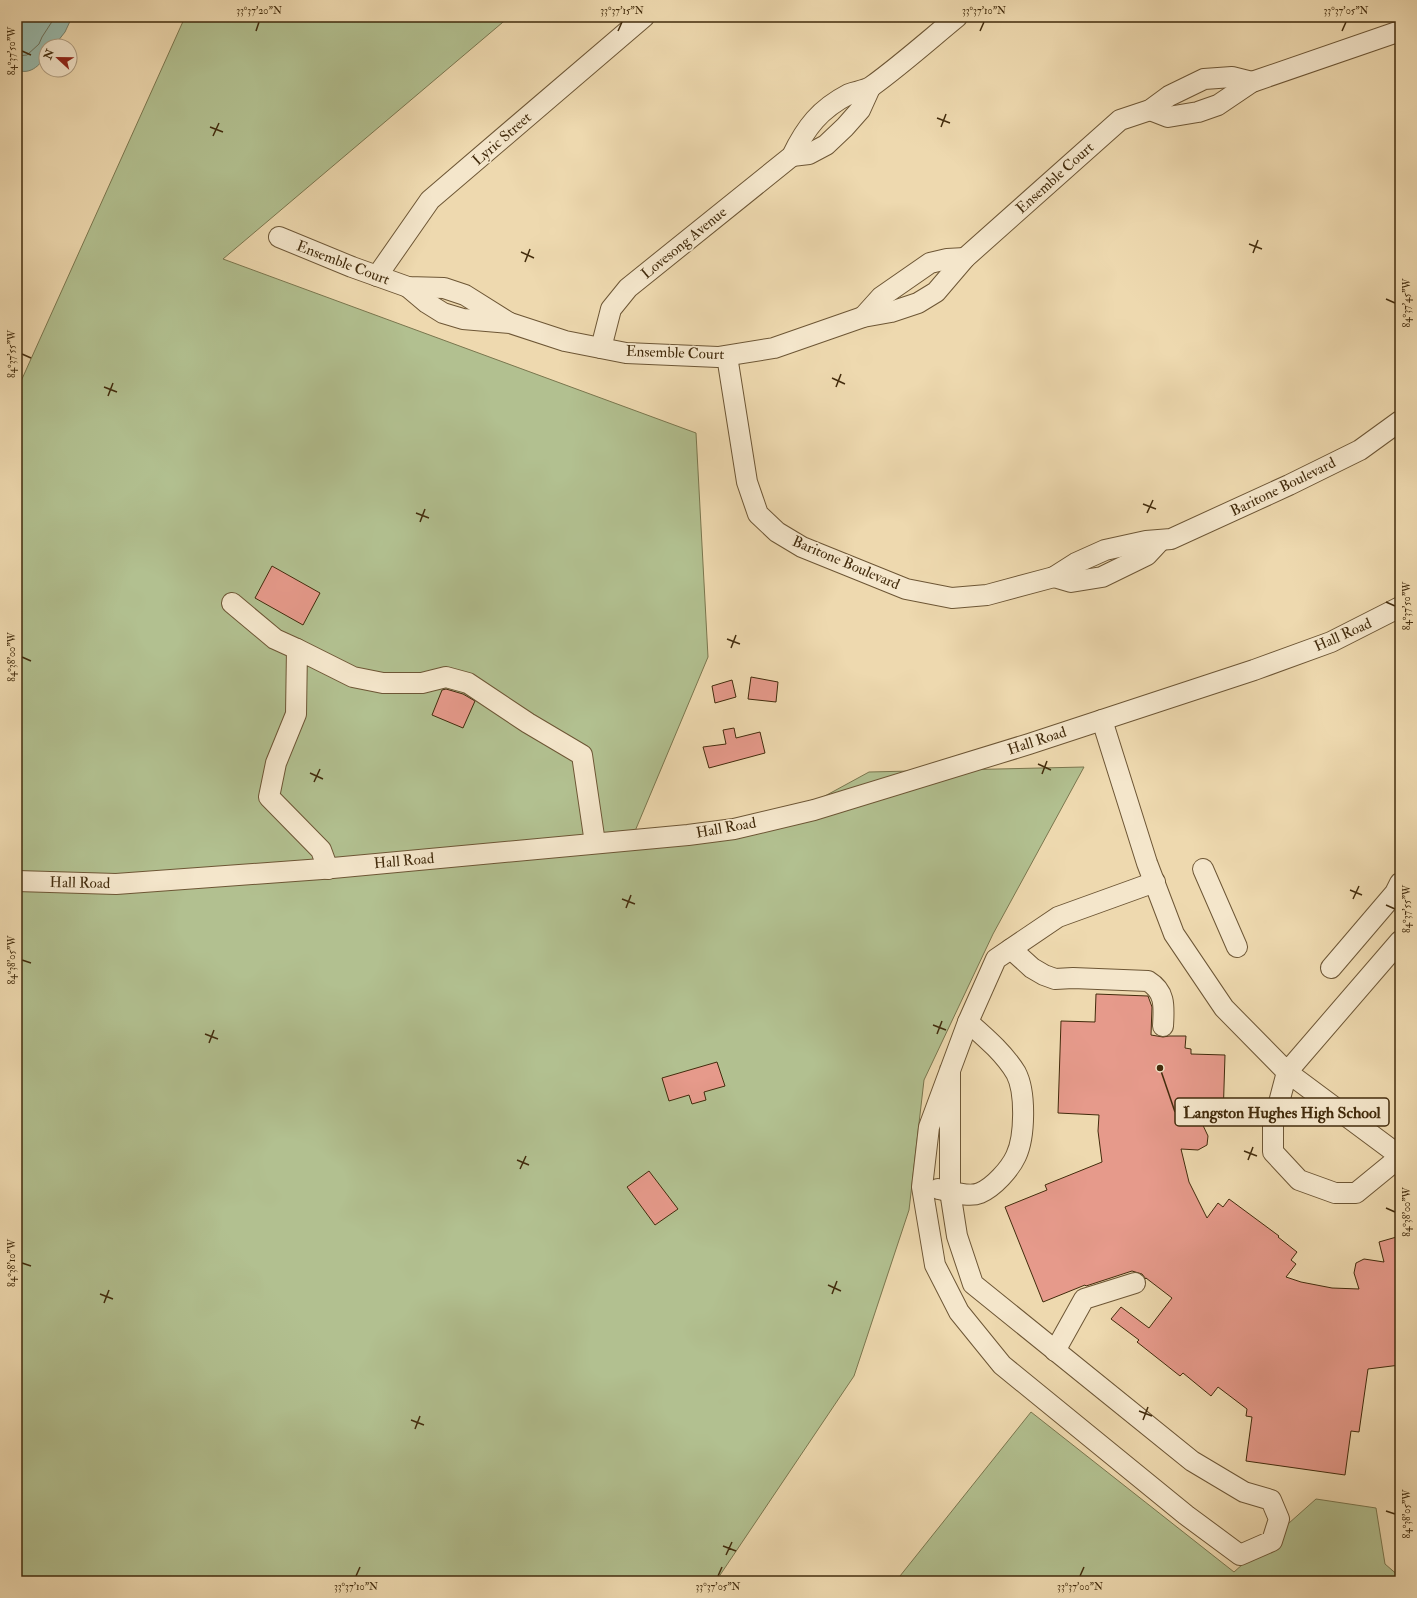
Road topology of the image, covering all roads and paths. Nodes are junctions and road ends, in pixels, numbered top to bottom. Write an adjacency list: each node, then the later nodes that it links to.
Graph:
1 (644, 17): 10 (street, Lyric Street)
2 (957, 17): 5 (street, Lovesong Avenue)
3 (1400, 31): 4 (street)
4 (1252, 82): 6 (street, Ensemble Court); 6 (street)
5 (870, 88): 7 (street, Lovesong Avenue); 7 (street, Lovesong Avenue)
6 (1150, 110): 9 (street, Ensemble Court)
7 (792, 156): 12 (street, Lovesong Avenue)
8 (279, 237): 10 (street, Ensemble Court)
9 (965, 258): 11 (street); 11 (street, Ensemble Court)
10 (377, 276): 12 (street, Ensemble Court)
11 (863, 317): 13 (street, Ensemble Court)
12 (601, 348): 13 (street, Ensemble Court)
13 (727, 356): 14 (street, Baritone Boulevard)
14 (1400, 421)
15 (232, 603): 17 (street)
16 (1400, 607): 18 (street, Hall Road)
17 (296, 649): 19 (street); 20 (street)
18 (1102, 720): 19 (street, Hall Road); 23 (street)
19 (595, 843): 20 (street, Hall Road)
20 (328, 869): 22 (street, Hall Road)
21 (1203, 869): 26 (street)
22 (17, 881)
23 (1155, 882): 27 (street); 32 (street)
24 (1398, 891): 28 (street)
25 (1400, 941): 32 (street)
26 (1237, 947)
27 (1011, 949): 29 (street); 30 (street)
28 (1331, 968)
29 (968, 1022): 31 (street); 35 (street)
30 (1163, 1026)
31 (950, 1070): 34 (street); 35 (street)
32 (1287, 1072): 33 (street); 33 (street)
33 (1400, 1156)
34 (922, 1187): 35 (street); 37 (street)
35 (950, 1191): 36 (street)
36 (961, 1248): 37 (street); 39 (street)
37 (934, 1258): 39 (street)
38 (1135, 1283): 39 (street)
39 (1055, 1351)

